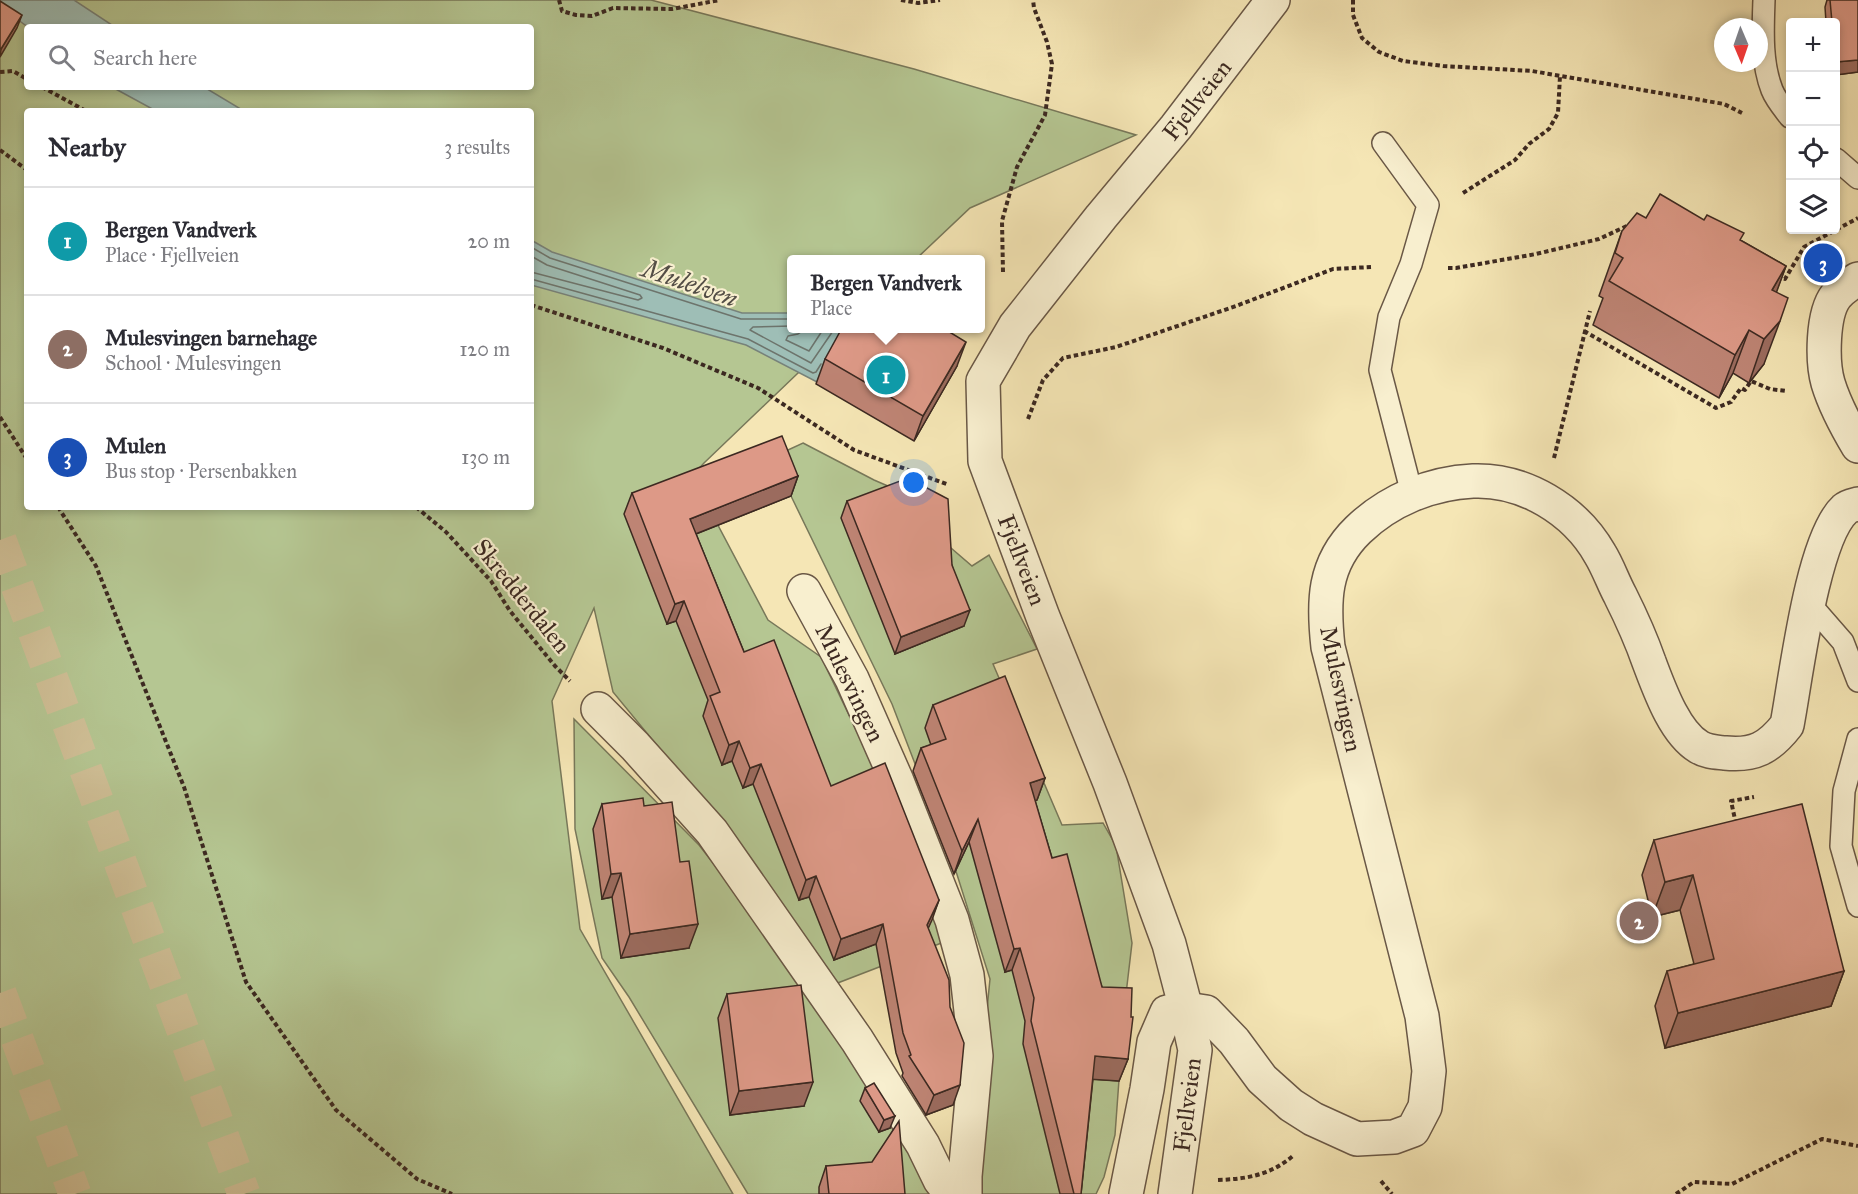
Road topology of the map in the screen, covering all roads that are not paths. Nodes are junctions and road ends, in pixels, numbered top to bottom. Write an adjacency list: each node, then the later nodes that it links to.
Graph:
1 (1273, 0): 17 (street, Fjellveien)
2 (1764, 0): 3 (lane)
3 (1786, 110)
4 (1383, 143): 9 (lane)
5 (1840, 162): 6 (lane)
6 (1858, 178)
7 (1858, 279): 8 (street)
8 (1858, 447)
9 (1412, 494): 12 (street, Mulesvingen); 17 (street, Mulesvingen)
10 (1858, 504): 12 (street, Mulesvingen)
11 (804, 591): 20 (street, Mulesvingen)
12 (1809, 603): 13 (lane)
13 (1858, 681)
14 (598, 709): 19 (street)
15 (1858, 739): 16 (lane)
16 (1858, 906)
17 (1186, 1009): 18 (street, Fjellveien); 21 (street)
18 (1177, 1184)
19 (951, 1194)
20 (965, 1194)
21 (1126, 1194)

